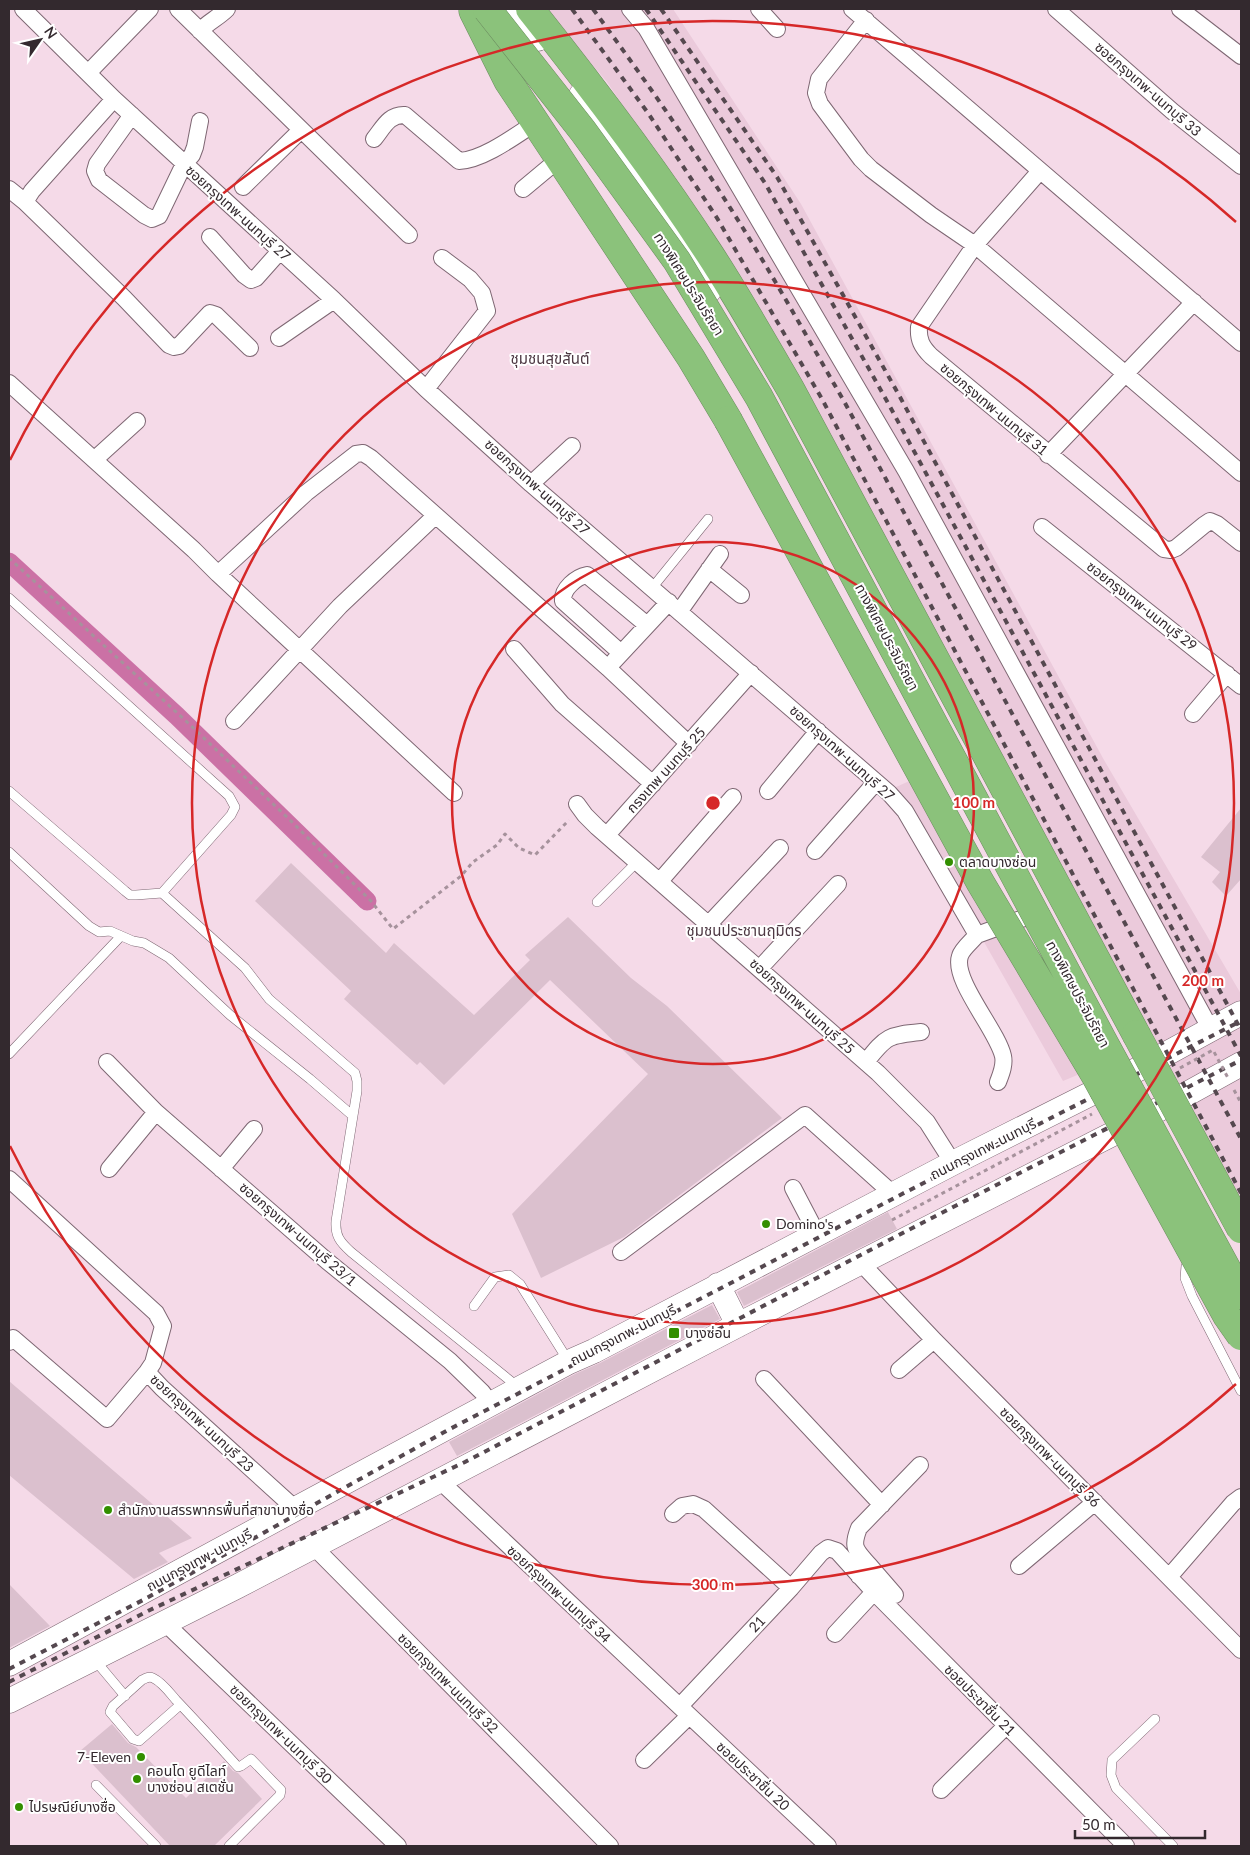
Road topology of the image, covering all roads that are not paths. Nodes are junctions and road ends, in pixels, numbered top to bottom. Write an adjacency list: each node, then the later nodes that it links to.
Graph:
1 (23, 9): 17 (street, ซอยกรุงเทพ-นนทบุรี 27)
2 (150, 9): 17 (street)
3 (178, 9): 15 (street)
4 (227, 9): 15 (street)
5 (477, 9): 21 (highway); 36 (main road); 121 (highway, ทางพิเศษประจิมรัถยา, bridge)
6 (514, 9): 36 (main road)
7 (530, 9): 115 (highway, bridge)
8 (630, 9): 97 (street)
9 (759, 9): 14 (street)
10 (852, 9): 13 (street)
11 (1056, 9): 26 (street, ซอยกรุงเทพ-นนทบุรี 33)
12 (1180, 9): 16 (street)
13 (866, 20): 27 (street); 34 (street)
14 (777, 29)
15 (200, 31): 22 (street)
16 (1241, 56)
17 (88, 73): 18 (street, ซอยกรุงเทพ-นนทบุรี 27)
18 (114, 98): 19 (street, ซอยกรุงเทพ-นนทบุรี 27); 31 (street)
19 (132, 115): 25 (street, ซอยกรุงเทพ-นนทบุรี 27); 25 (street)
20 (200, 121): 25 (street)
21 (535, 123): 23 (street); 24 (highway)
22 (301, 130): 28 (street); 32 (street)
23 (374, 139)
24 (559, 159): 30 (street); 124 (highway, bridge)
25 (184, 164): 35 (street, ซอยกรุงเทพ-นนทบุรี 27)
26 (1241, 166)
27 (1040, 170): 34 (street, ซอยกรุงเทพ-นนทบุรี 31); 39 (street)
28 (243, 187)
29 (9, 189): 31 (street)
30 (523, 189)
31 (26, 202): 42 (street)
32 (409, 235)
33 (210, 237): 35 (street)
34 (976, 245): 43 (street); 48 (street, ซอยกรุงเทพ-นนทบุรี 31)
35 (280, 251): 38 (street, ซอยกรุงเทพ-นนทบุรี 27)
36 (691, 256): 91 (main road)
37 (442, 258): 45 (street)
38 (334, 300): 40 (street); 45 (street, ซอยกรุงเทพ-นนทบุรี 27)
39 (1194, 302): 41 (street); 43 (street)
40 (279, 338)
41 (1241, 343)
42 (250, 348)
43 (1125, 375): 48 (street); 50 (street)
44 (9, 383): 49 (street)
45 (426, 389): 51 (street, ซอยกรุงเทพ-นนทบุรี 27)
46 (137, 421): 49 (street)
47 (572, 446): 51 (street)
48 (1048, 455): 55 (street, ซอยกรุงเทพ-นนทบุรี 31)
49 (94, 460): 58 (street)
50 (1241, 473)
51 (531, 484): 59 (street, ซอยกรุงเทพ-นนทบุรี 27)
52 (435, 516): 58 (street); 65 (street); 67 (street)
53 (708, 519): 59 (lane)
54 (1042, 527): 69 (street, ซอยกรุงเทพ-นนทบุรี 29)
55 (1241, 543)
56 (720, 554): 57 (street)
57 (709, 569): 60 (street); 62 (street)
58 (218, 574): 65 (street)
59 (652, 588): 62 (street, ซอยกรุงเทพ-นนทบุรี 27)
60 (741, 595)
61 (9, 598): 89 (lane)
62 (674, 607): 63 (street); 68 (street, ซอยกรุงเทพ-นนทบุรี 27)
63 (647, 625): 66 (street); 66 (street)
64 (514, 649): 76 (street)
65 (299, 650): 72 (street); 79 (street)
66 (621, 653): 67 (street)
67 (608, 668): 74 (street)
68 (751, 673): 73 (street, ซอยกรุงเทพ-นนทบุรี 27); 74 (street, กรงเทพ นนทบุรี 25)
69 (1227, 674): 70 (street, ซอยกรุงเทพ-นนทบุรี 29); 71 (street)
70 (1241, 686)
71 (1194, 714)
72 (234, 721)
73 (818, 731): 75 (street, ซอยกรุงเทพ-นนทบุรี 27); 78 (street)
74 (689, 744): 76 (street, กรงเทพ นนทบุรี 25)
75 (876, 782): 84 (street); 93 (street, ซอยกรุงเทพ-นนทบุรี 27)
76 (653, 784): 82 (street, กรงเทพ นนทบุรี 25)
77 (9, 791): 89 (lane)
78 (768, 791)
79 (454, 793)
80 (733, 797): 87 (street)
81 (574, 810): 82 (street)
82 (607, 835): 86 (street)
83 (780, 848): 92 (street)
84 (815, 851)
85 (9, 852): 94 (lane)
86 (638, 862): 87 (street, ซอยกรุงเทพ-นนทบุรี 25); 90 (lane)
87 (660, 881): 92 (street, ซอยกรุงเทพ-นนทบุรี 25)
88 (838, 884): 95 (street)
89 (162, 893): 106 (lane)
90 (597, 902)
91 (1041, 914): 93 (street); 103 (main road)
92 (709, 924): 95 (street, ซอยกรุงเทพ-นนทบุรี 25)
93 (977, 935): 104 (street)
94 (121, 936): 99 (lane); 106 (lane)
95 (760, 968): 101 (street, ซอยกรุงเทพ-นนทบุรี 25)
96 (1241, 1013): 97 (main road, ถนนกรุงเทพ-นนทบุรี)
97 (1211, 1030): 103 (main road, ถนนกรุงเทพ-นนทบุรี)
98 (921, 1032): 101 (street)
99 (9, 1054)
100 (107, 1062): 105 (street, ซอยกรุงเทพ-นนทบุรี 23/1)
101 (866, 1062): 109 (street, ซอยกรุงเทพ-นนทบุรี 25)
102 (1235, 1071): 107 (main road)
103 (1120, 1079): 107 (main road); 109 (main road, ถนนกรุงเทพ-นนทบุรี)
104 (998, 1082)
105 (156, 1112): 110 (street); 111 (street, ซอยกรุงเทพ-นนทบุรี 23/1)
106 (353, 1116): 131 (lane)
107 (1138, 1120): 119 (main road)
108 (254, 1129): 111 (street)
109 (953, 1163): 114 (main road, ถนนกรุงเทพ-นนทบุรี)
110 (109, 1169)
111 (222, 1169): 133 (street, ซอยกรุงเทพ-นนทบุรี 23/1)
112 (9, 1179): 129 (street, ซอยกรุงเทพ-นนทบุรี 23)
113 (793, 1188): 116 (street)
114 (893, 1194): 116 (main road, ถนนกรุงเทพ-นนทบุรี); 118 (street)
115 (1241, 1229)
116 (817, 1234): 120 (main road, ถนนกรุงเทพ-นนทบุรี)
117 (1200, 1250): 132 (lane)
118 (621, 1252)
119 (860, 1262): 123 (main road); 125 (street, ซอยกรุงเทพ-นนทบุรี 36)
120 (718, 1285): 123 (main road); 127 (main road, ถนนกรุงเทพ-นนทบุรี)
121 (1241, 1295)
122 (474, 1306): 127 (lane)
123 (738, 1325): 135 (main road)
124 (1241, 1336)
125 (934, 1340): 128 (street); 137 (street, ซอยกรุงเทพ-นนทบุรี 36)
126 (9, 1342): 129 (street)
127 (569, 1362): 131 (main road, ถนนกรุงเทพ-นนทบุรี)
128 (900, 1370)
129 (148, 1372): 139 (street, ซอยกรุงเทพ-นนทบุรี 23)
130 (764, 1379): 138 (street)
131 (520, 1389): 133 (main road, ถนนกรุงเทพ-นนทบุรี)
132 (1241, 1391)
133 (491, 1404): 139 (main road, ถนนกรุงเทพ-นนทบุรี)
134 (920, 1465): 138 (street)
135 (439, 1480): 141 (main road); 158 (street, ซอยกรุงเทพ-นนทบุรี 34)
136 (1241, 1497): 145 (street)
137 (1095, 1502): 143 (street); 145 (street, ซอยกรุงเทพ-นนทบุรี 36)
138 (882, 1505): 144 (street)
139 (297, 1508): 147 (main road, ถนนกรุงเทพ-นนทบุรี)
140 (673, 1514): 146 (street)
141 (314, 1547): 150 (main road); 167 (street, ซอยกรุงเทพ-นนทบุรี 32)
142 (837, 1551): 144 (street, ซอยประชาชื่น 21); 146 (street, 21)
143 (1019, 1566)
144 (864, 1570): 148 (street, ซอยประชาชื่น 21); 149 (street)
145 (1169, 1577): 152 (street, ซอยกรุงเทพ-นนทบุรี 36)
146 (791, 1588): 158 (street, 21)
147 (143, 1591): 150 (main road); 154 (main road, ถนนกรุงเทพ-นนทบุรี)
148 (874, 1592): 151 (street); 160 (street, ซอยประชาชื่น 21)
149 (895, 1595)
150 (164, 1622): 153 (main road); 166 (street, ซอยกรุงเทพ-นนทบุรี 30)
151 (835, 1634)
152 (1239, 1641)
153 (94, 1659): 155 (lane); 156 (main road)
154 (10, 1661)
155 (125, 1696): 157 (lane); 157 (lane)
156 (9, 1701)
157 (180, 1705): 165 (lane)
158 (684, 1711): 161 (street, 21); 168 (street, ซอยประชาชื่น 20)
159 (1155, 1719): 170 (lane)
160 (1006, 1726): 163 (street); 169 (street, ซอยประชาชื่น 21)
161 (644, 1760)
162 (96, 1784): 164 (lane)
163 (941, 1790)
164 (156, 1846)
165 (229, 1846)
166 (398, 1846)
167 (610, 1846)
168 (828, 1846)
169 (1126, 1846)
170 (1173, 1846)

